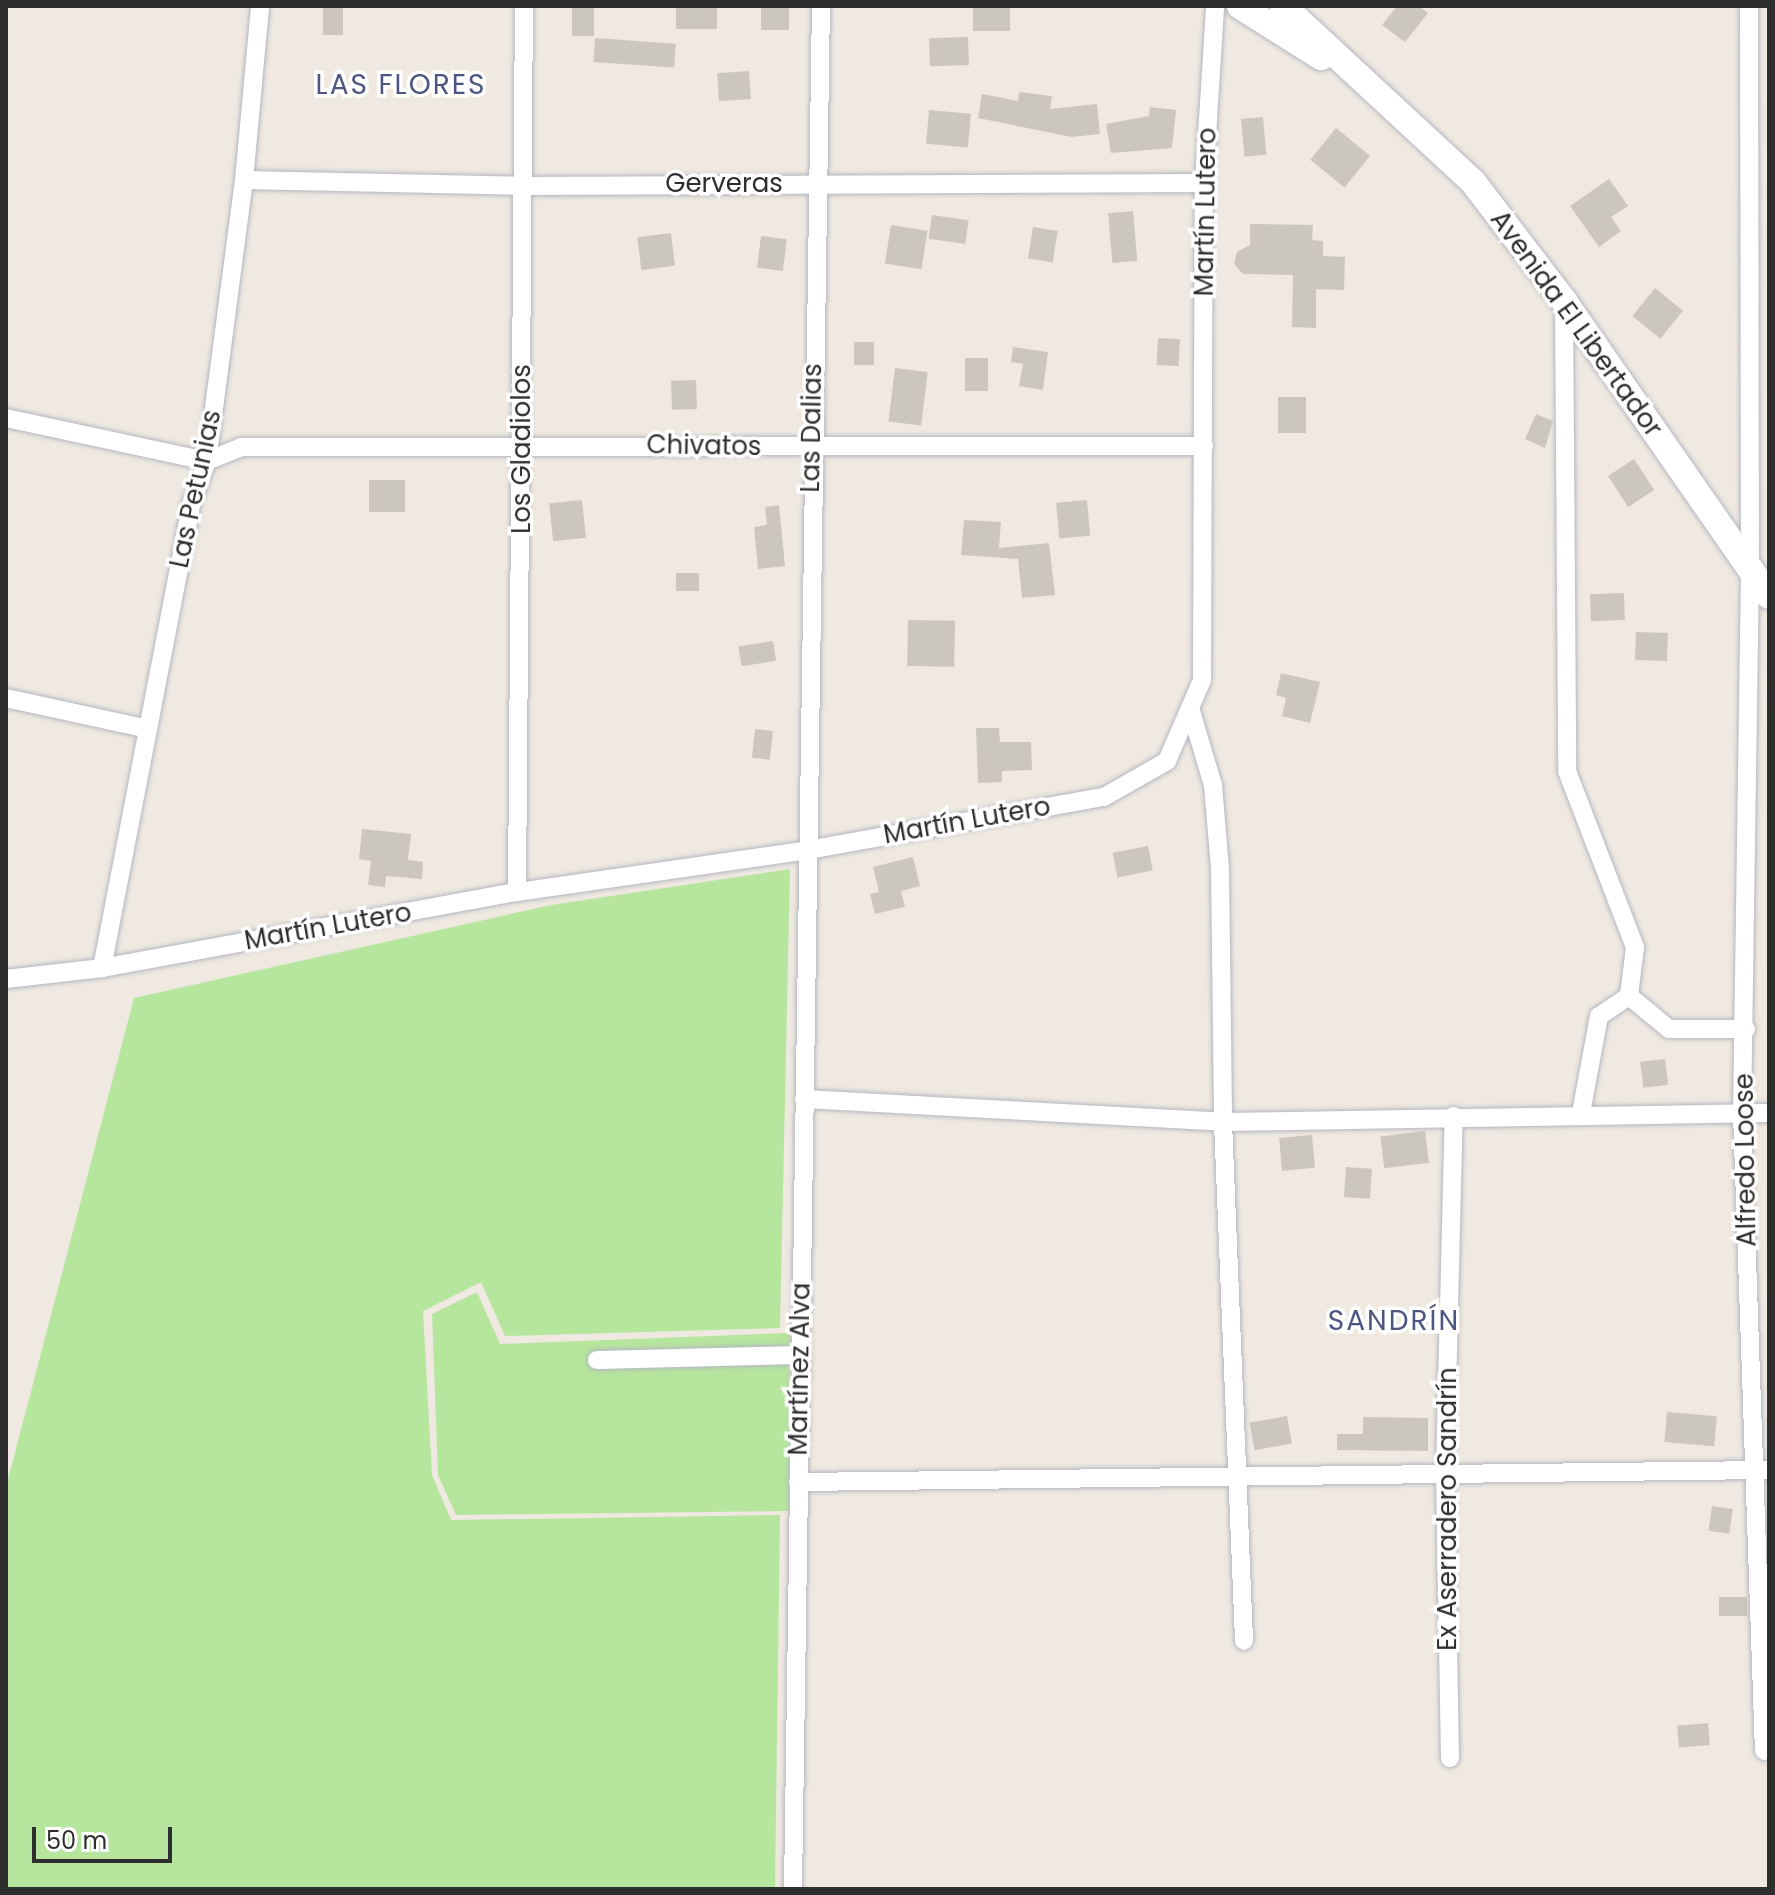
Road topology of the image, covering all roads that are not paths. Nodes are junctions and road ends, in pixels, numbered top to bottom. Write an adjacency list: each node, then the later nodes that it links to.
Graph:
1 (260, 6): 9 (street, Las Petunias)
2 (524, 6): 12 (street, Los Gladiolos)
3 (821, 6): 10 (street, Las Dalias)
4 (1215, 6): 11 (street, Martín Lutero)
5 (1240, 6): 8 (main road, Avenida El Libertador)
6 (1283, 6): 8 (main road, Avenida El Libertador)
7 (1749, 6): 19 (street, Alfredo Loose)
8 (1355, 77): 13 (main road, Avenida El Libertador)
9 (244, 180): 12 (street, Gerveras); 18 (street, Las Petunias)
10 (816, 183): 11 (street, Gerveras); 12 (street, Gerveras); 17 (street, Las Dalias)
11 (1204, 183): 16 (street, Martín Lutero)
12 (521, 186): 15 (street, Los Gladiolos)
13 (1564, 301): 19 (main road, Avenida El Libertador); 28 (street)
14 (6, 418): 18 (street)
15 (523, 444): 17 (street, Chivatos); 18 (street, Chivatos); 25 (street, Los Gladiolos)
16 (1204, 446): 17 (street, Chivatos); 22 (street, Martín Lutero)
17 (811, 448): 24 (street, Las Dalias)
18 (207, 461): 23 (street, Las Petunias)
19 (1750, 570): 20 (main road, Avenida El Libertador); 29 (street, Alfredo Loose)
20 (1769, 596)
21 (6, 698): 23 (street)
22 (1190, 708): 24 (street, Martín Lutero); 35 (street)
23 (148, 729): 26 (street, Las Petunias)
24 (808, 850): 25 (street, Martín Lutero); 30 (street, Martínez Alva)
25 (517, 892): 26 (street, Martín Lutero)
26 (102, 968): 27 (street, Martín Lutero)
27 (6, 979)
28 (1629, 996): 29 (street); 31 (street)
29 (1746, 1029): 32 (street, Alfredo Loose)
30 (804, 1099): 35 (street); 36 (street, Martínez Alva)
31 (1581, 1113): 32 (street); 34 (street)
32 (1742, 1113): 33 (street); 38 (street, Alfredo Loose)
33 (1769, 1113)
34 (1454, 1116): 35 (street); 39 (street, Ex Aserradero Sandrín)
35 (1223, 1122): 40 (street)
36 (800, 1355): 37 (street); 41 (street, Martínez Alva)
37 (597, 1360)
38 (1761, 1470): 39 (street); 43 (street, Alfredo Loose)
39 (1445, 1472): 40 (street); 44 (street, Ex Aserradero Sandrín)
40 (1237, 1474): 41 (street); 42 (street)
41 (798, 1482): 45 (street, Martínez Alva)
42 (1244, 1641)
43 (1764, 1751)
44 (1450, 1758)
45 (793, 1889)

